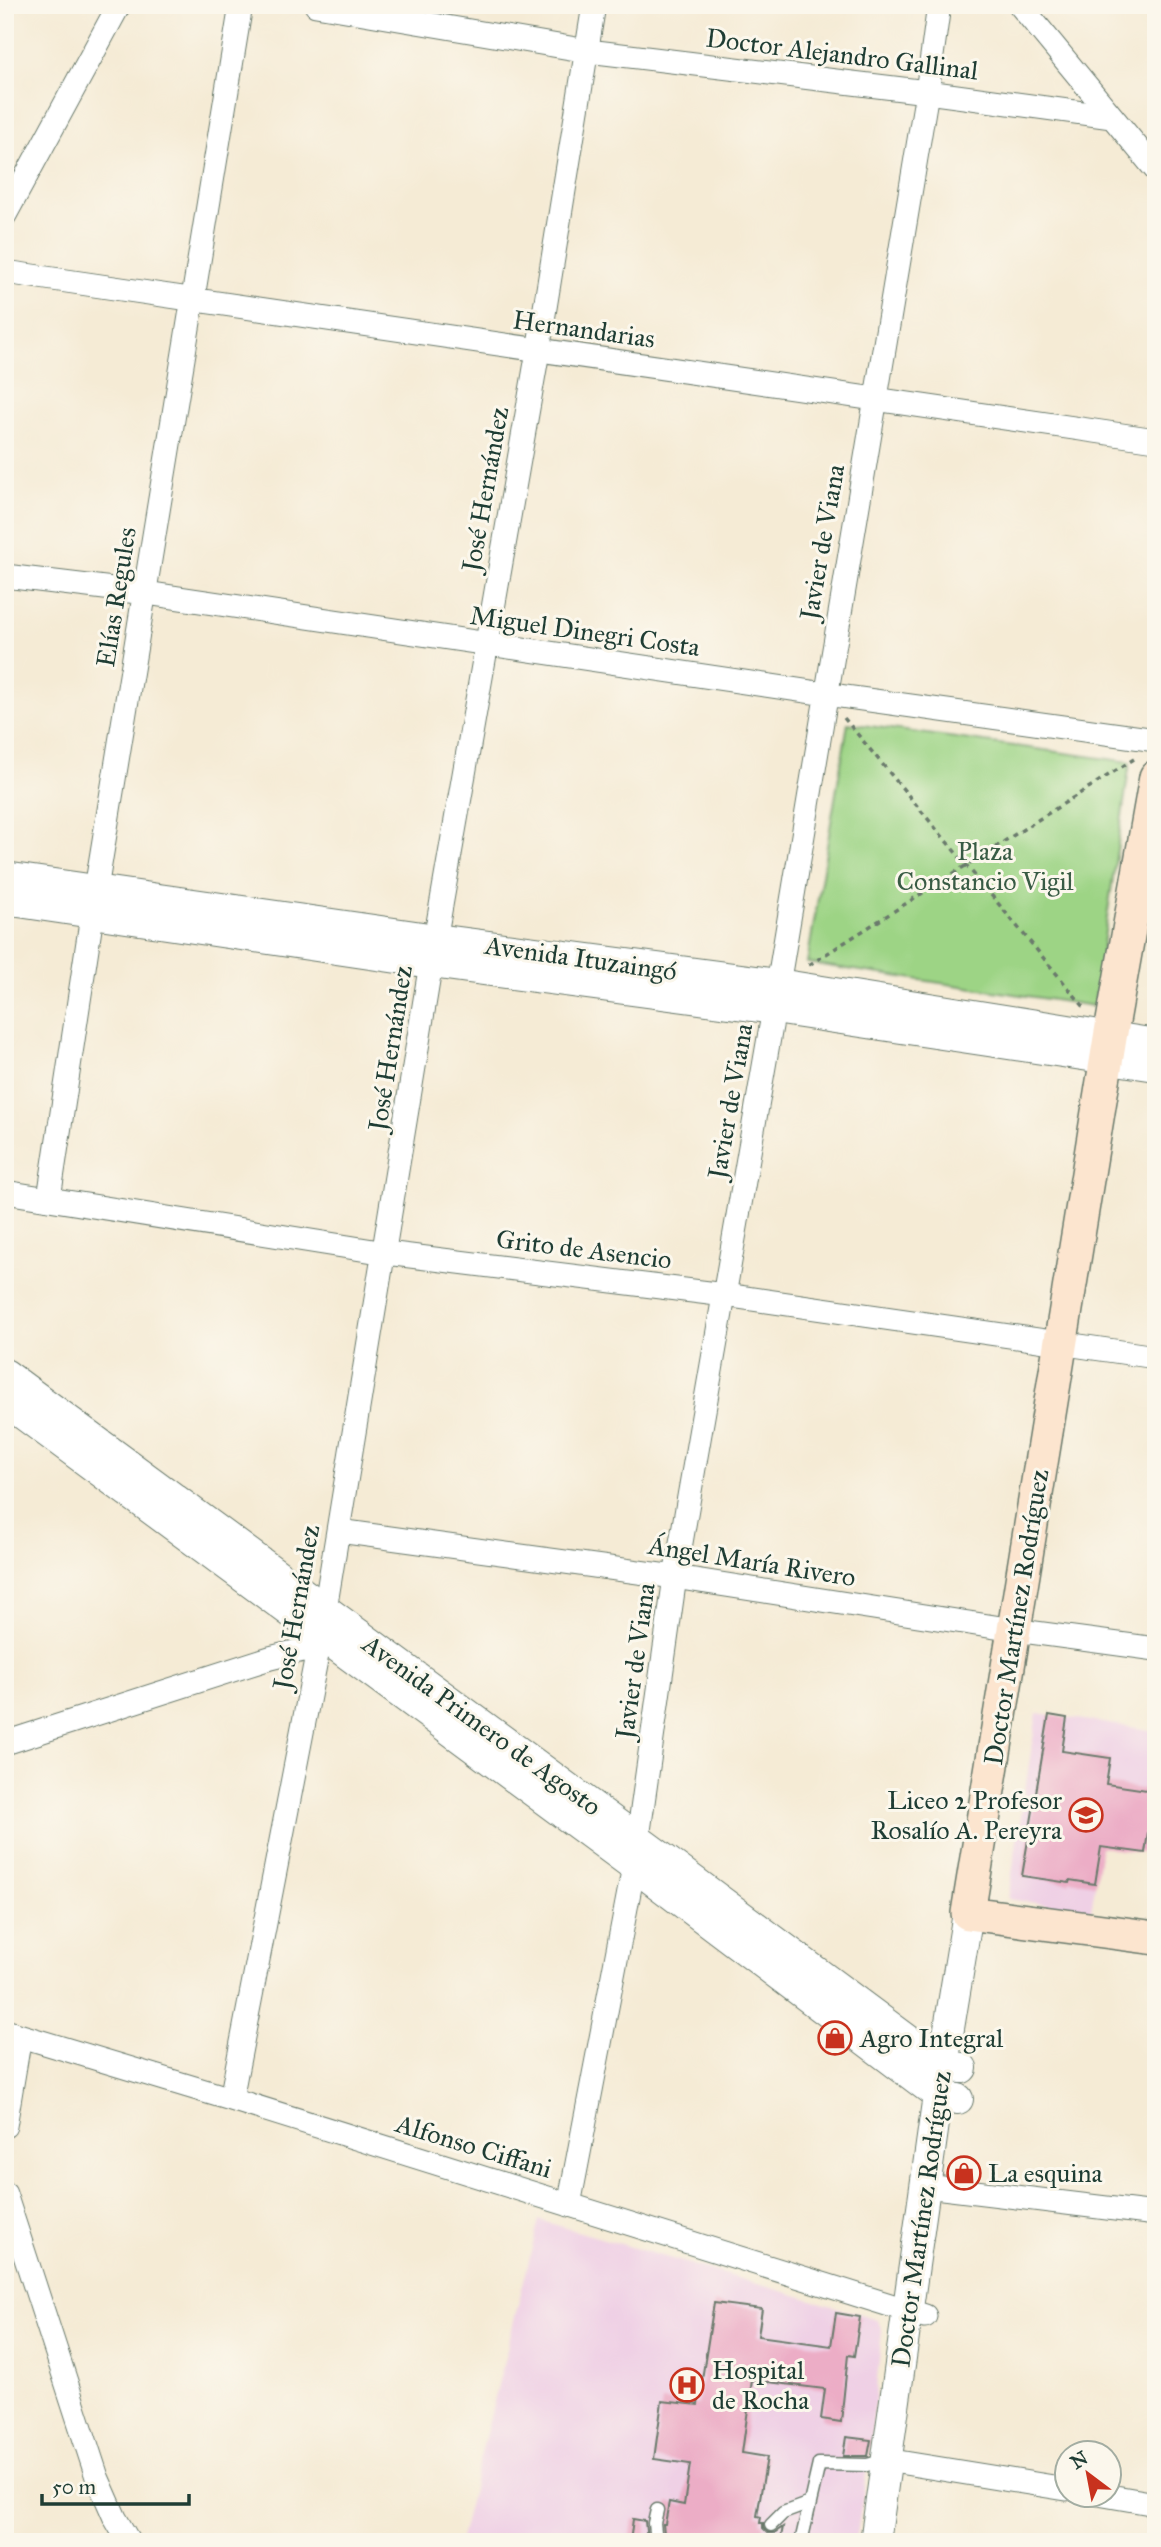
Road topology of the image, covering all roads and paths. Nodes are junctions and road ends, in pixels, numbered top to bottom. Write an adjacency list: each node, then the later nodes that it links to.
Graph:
1 (119, 5): 11 (street)
2 (241, 5): 13 (street, Elías Regules)
3 (316, 5): 7 (street, Doctor Alejandro Gallinal)
4 (594, 5): 7 (street, José Hernández)
5 (939, 5): 8 (street, Javier de Viana)
6 (1020, 5): 9 (street)
7 (588, 51): 8 (street, Doctor Alejandro Gallinal); 14 (street, José Hernández)
8 (927, 92): 9 (street, Doctor Alejandro Gallinal); 15 (street, Javier de Viana)
9 (1112, 117): 10 (street)
10 (1156, 170)
11 (5, 215)
12 (5, 272): 13 (street, Hernandarias)
13 (193, 300): 14 (street, Hernandarias); 18 (street, Elías Regules)
14 (538, 351): 15 (street, Hernandarias); 19 (street, José Hernández)
15 (875, 400): 16 (street, Hernandarias); 20 (street, Javier de Viana)
16 (1156, 440)
17 (5, 576): 18 (street, Miguel Dinegri Costa)
18 (146, 593): 19 (street, Miguel Dinegri Costa); 25 (street, Elías Regules)
19 (487, 645): 20 (street, Miguel Dinegri Costa); 27 (street, José Hernández)
20 (825, 694): 21 (street, Miguel Dinegri Costa); 22 (path); 28 (street, Javier de Viana)
21 (1152, 757): 22 (path); 29 (main road, Doctor Martínez Rodríguez)
22 (967, 865): 28 (path); 29 (path)
23 (5, 877): 25 (street, Avenida Ituzaingó)
24 (5, 900): 25 (street, Avenida Ituzaingó)
25 (94, 901): 27 (street, Avenida Ituzaingó); 31 (street, Elías Regules)
26 (1156, 905): 29 (main road, Doctor Martínez Rodríguez)
27 (434, 951): 28 (street, Avenida Ituzaingó); 32 (street, José Hernández)
28 (776, 997): 29 (street, Avenida Ituzaingó); 33 (street, Javier de Viana)
29 (1131, 1051): 34 (main road, Doctor Martínez Rodríguez)
30 (5, 1192): 31 (street, Grito de Asencio)
31 (49, 1198): 32 (street, Grito de Asencio)
32 (386, 1253): 33 (street, Grito de Asencio); 38 (street, José Hernández)
33 (725, 1295): 34 (street, Grito de Asencio); 39 (street, Javier de Viana)
34 (1070, 1345): 35 (street, Grito de Asencio); 41 (main road, Doctor Martínez Rodríguez)
35 (1156, 1357)
36 (5, 1374): 40 (street, Avenida Primero de Agosto)
37 (5, 1401): 40 (street, Avenida Primero de Agosto)
38 (339, 1531): 39 (street, Ángel María Rivero); 40 (street, José Hernández)
39 (675, 1577): 41 (street, Ángel María Rivero); 44 (street, Javier de Viana)
40 (322, 1631): 43 (street); 44 (street, Avenida Primero de Agosto); 49 (street, José Hernández)
41 (1023, 1631): 42 (street, Ángel María Rivero); 45 (main road, Doctor Martínez Rodríguez)
42 (1156, 1649)
43 (5, 1743)
44 (636, 1852): 48 (street, Avenida Primero de Agosto); 53 (street, Javier de Viana)
45 (977, 1915): 46 (main road); 48 (street, Doctor Martínez Rodríguez)
46 (1156, 1938)
47 (13, 2034): 49 (street, Alfonso Ciffani); 50 (street)
48 (950, 2082): 51 (street, Doctor Martínez Rodríguez)
49 (231, 2099): 53 (street, Alfonso Ciffani)
50 (5, 2126)
51 (935, 2187): 54 (street); 55 (street, Doctor Martínez Rodríguez)
52 (5, 2194): 63 (street)
53 (569, 2205): 55 (street, Alfonso Ciffani)
54 (1156, 2214)
55 (917, 2313): 56 (street, Doctor Martínez Rodríguez)
56 (896, 2461): 57 (street); 59 (lane); 66 (street, Doctor Martínez Rodríguez); 67 (street, Doctor Martínez Rodríguez)
57 (1052, 2487)
58 (1122, 2498): 60 (street)
59 (810, 2503): 62 (lane); 65 (lane)
60 (1156, 2504)
61 (657, 2510): 64 (lane)
62 (771, 2525)
63 (129, 2542)
64 (656, 2542)
65 (801, 2542)
66 (875, 2542)
67 (894, 2542)

